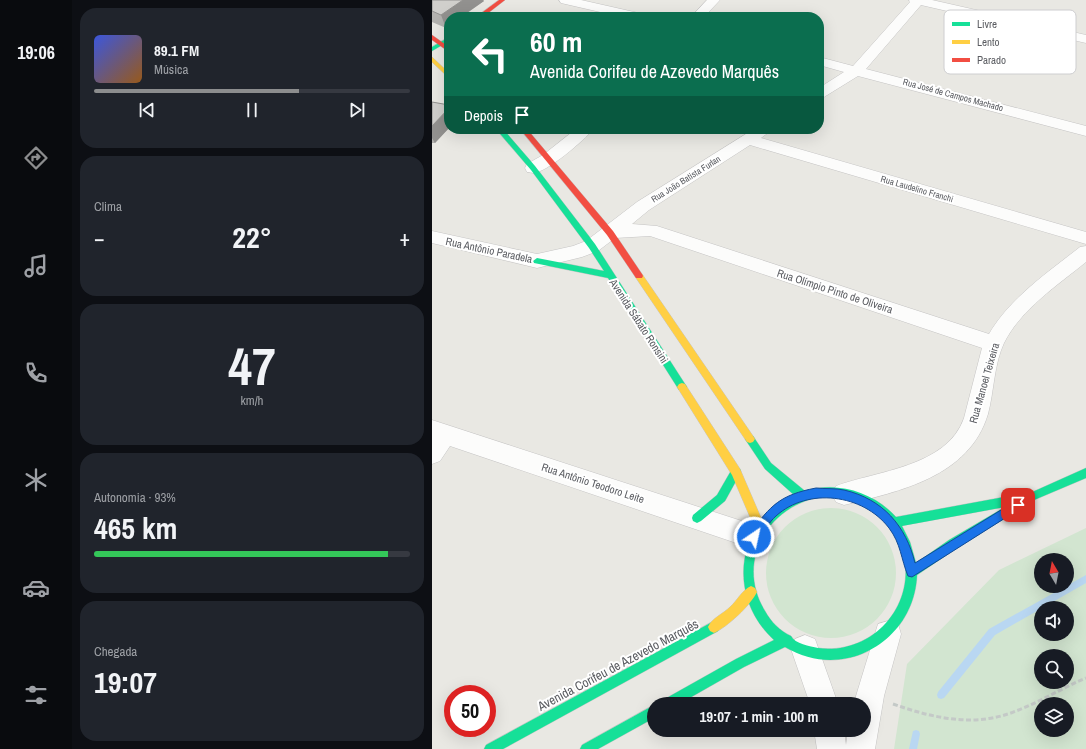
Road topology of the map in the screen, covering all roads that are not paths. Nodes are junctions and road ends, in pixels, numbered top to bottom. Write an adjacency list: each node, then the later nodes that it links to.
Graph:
1 (502, 0): 6 (street)
2 (565, 0): 7 (street)
3 (714, 0): 8 (street)
4 (918, 0): 5 (street); 19 (street)
5 (961, 10)
6 (486, 12)
7 (617, 12)
8 (702, 12)
9 (432, 36): 12 (street)
10 (1076, 37): 11 (street)
11 (1086, 39)
12 (444, 42)
13 (444, 45): 15 (street)
14 (444, 46): 16 (street)
15 (432, 49)
16 (432, 56)
17 (432, 59): 20 (street)
18 (824, 61): 19 (street, Rua José de Campos Machado)
19 (857, 70): 21 (street); 22 (street, Rua José de Campos Machado)
20 (444, 71)
21 (824, 91)
22 (1086, 131)
23 (503, 134): 29 (street, Avenida Sábato Ronsini)
24 (528, 134): 28 (street)
25 (579, 134): 28 (street)
26 (758, 134): 27 (street, Rua João Batista Furlan)
27 (749, 140): 31 (street, Rua João Batista Furlan); 32 (street, Rua Laudelino Franchi)
28 (550, 159): 29 (street); 31 (street)
29 (532, 168): 33 (street, Avenida Sábato Ronsini)
30 (432, 237): 35 (street, Rua Antônio Paradela)
31 (614, 238): 33 (street, Rua Olímpio Pinto de Oliveira); 37 (street, Rua Olímpio Pinto de Oliveira); 43 (street)
32 (1086, 238)
33 (592, 246): 35 (street, Rua Antônio Paradela); 36 (street, Avenida Sábato Ronsini)
34 (1086, 252): 37 (street, Rua Manoel Teixeira)
35 (537, 261): 36 (street)
36 (610, 275): 40 (street, Avenida Sábato Ronsini)
37 (994, 344): 42 (street, Rua Manoel Teixeira)
38 (439, 432): 39 (street); 45 (street, Rua Antônio Teodoro Leite)
39 (432, 454)
40 (736, 472): 45 (street); 47 (street, Avenida Sábato Ronsini)
41 (1086, 473): 44 (street)
42 (844, 494): 43 (street); 46 (street)
43 (802, 495): 47 (street)
44 (1030, 497): 46 (street); 48 (street)
45 (697, 518): 47 (street, Rua Antônio Teodoro Leite)
46 (892, 523): 48 (street)
47 (757, 532): 49 (street)
48 (912, 572): 50 (street)
49 (751, 592): 51 (street); 58 (street, Avenida Corifeu de Azevedo Marquês)
50 (888, 634): 51 (street); 54 (street)
51 (796, 645): 52 (street); 53 (street)
52 (679, 697)
53 (822, 697)
54 (870, 697)
55 (647, 715): 59 (street)
56 (830, 737): 60 (street)
57 (862, 737): 61 (street)
58 (490, 749)
59 (586, 749)
60 (832, 749)
61 (860, 749)

